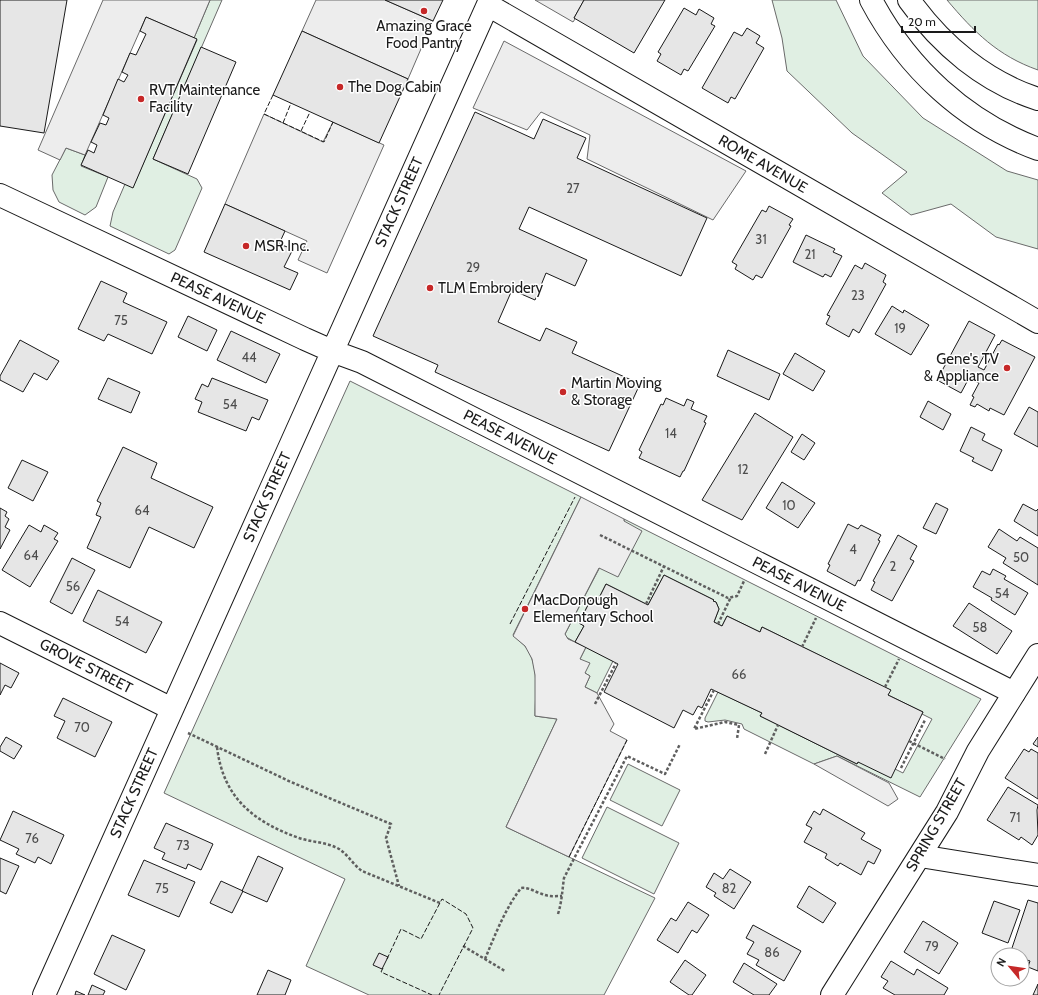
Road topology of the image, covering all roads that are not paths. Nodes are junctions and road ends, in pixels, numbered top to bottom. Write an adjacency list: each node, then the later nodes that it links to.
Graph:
1 (871, 0): 5 (main road)
2 (909, 0): 4 (main road)
3 (489, 3): 7 (main road, ROME AVENUE); 8 (main road, STACK STREET)
4 (1038, 100)
5 (1038, 148)
6 (0, 194): 8 (main road, PEASE AVENUE)
7 (1038, 322)
8 (332, 351): 11 (main road, PEASE AVENUE); 12 (main road, STACK STREET)
9 (0, 623): 12 (main road, GROVE STREET)
10 (1038, 655): 11 (main road, SPRING STREET)
11 (1014, 693): 13 (main road, SPRING STREET)
12 (172, 709): 15 (main road, STACK STREET)
13 (920, 856): 14 (main road); 16 (main road, SPRING STREET)
14 (1038, 875)
15 (44, 995)
16 (832, 995)

